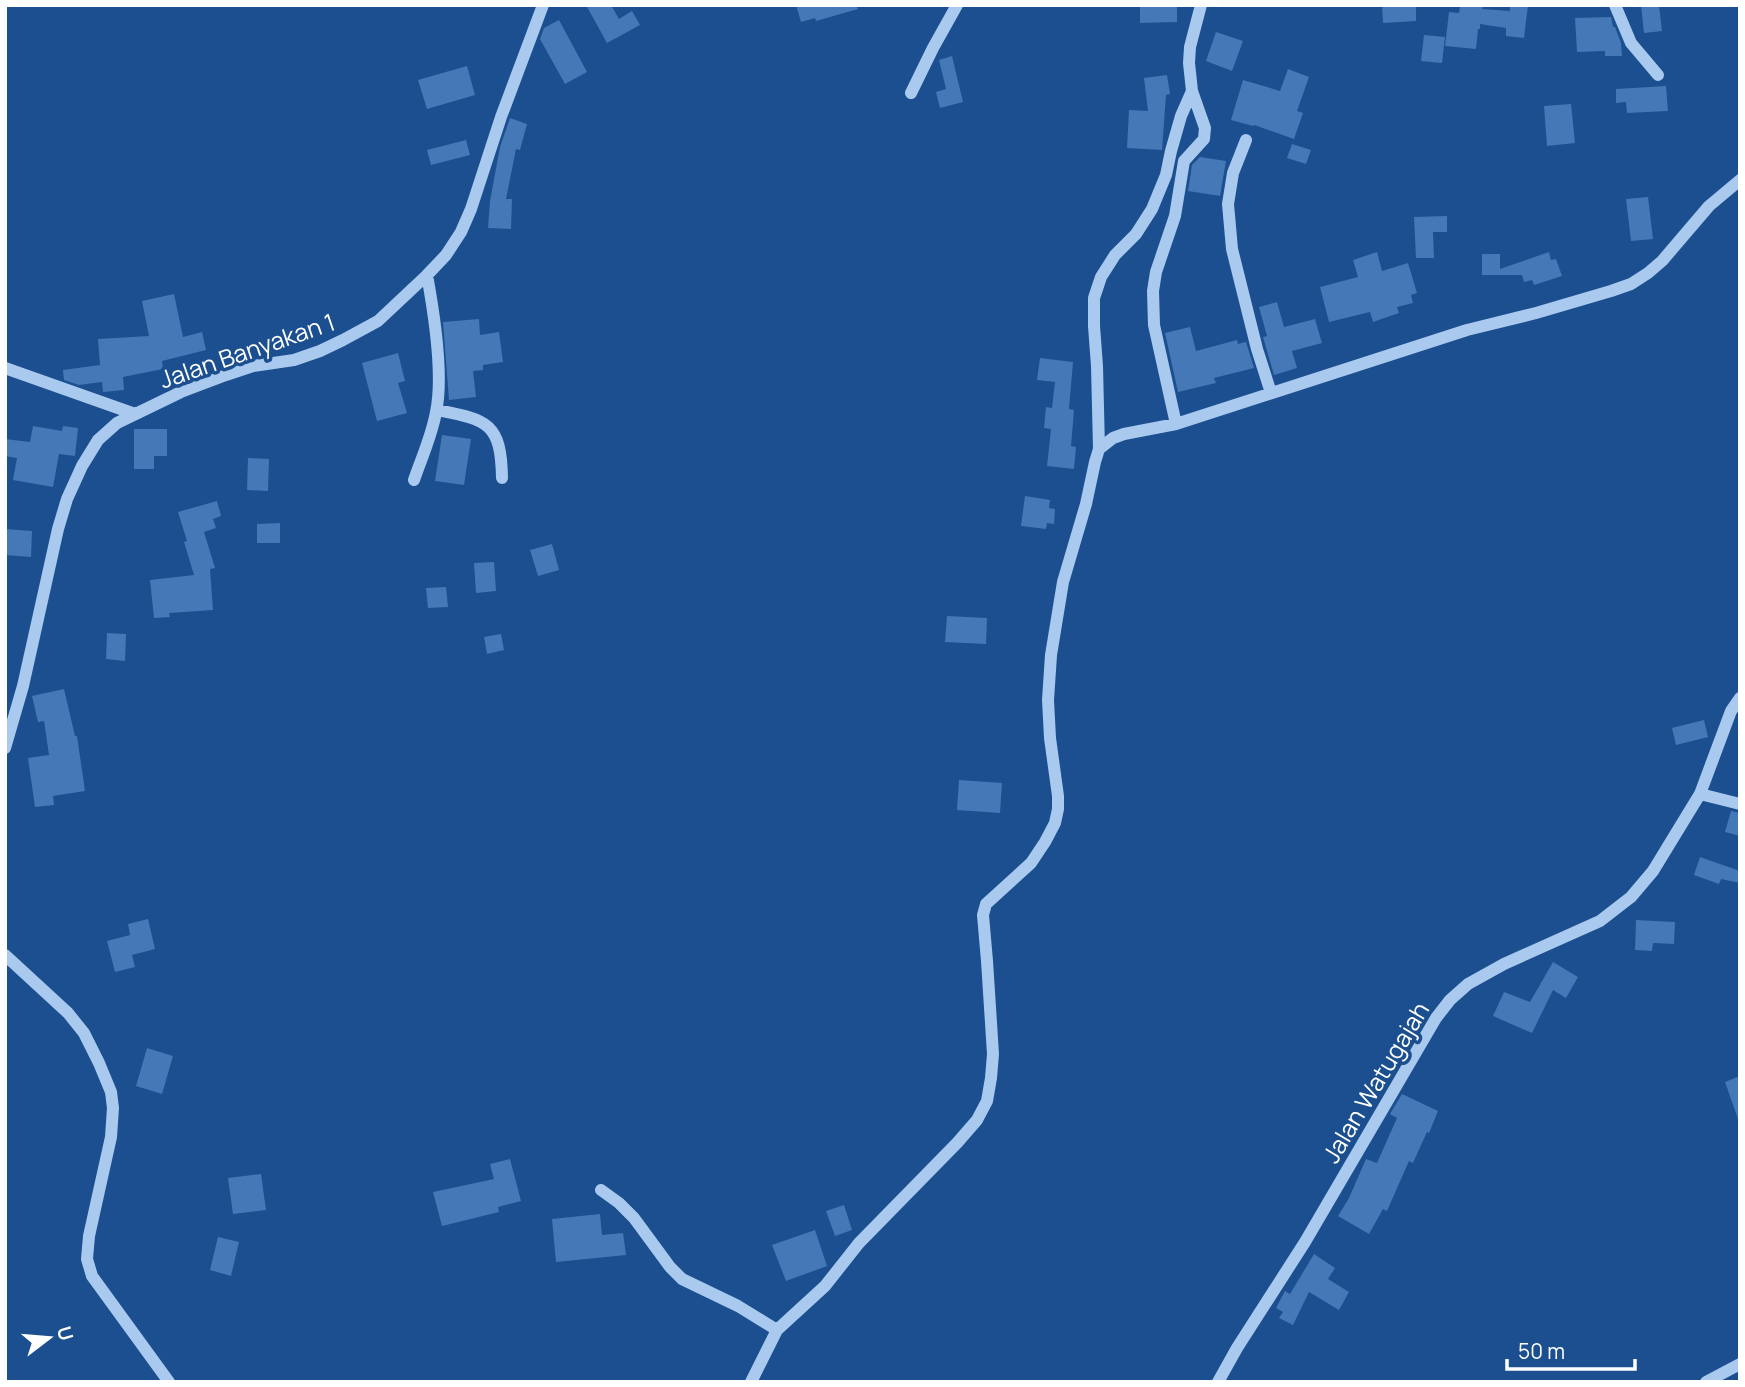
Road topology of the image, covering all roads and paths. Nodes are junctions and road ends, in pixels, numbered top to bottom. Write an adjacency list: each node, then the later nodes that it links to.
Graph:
1 (542, 5): 10 (street, Jalan Banyakan 1)
2 (957, 5): 7 (street)
3 (1201, 5): 6 (street)
4 (1615, 5): 5 (street)
5 (1658, 75)
6 (1192, 91): 15 (street); 16 (street)
7 (911, 93)
8 (1246, 140): 12 (street)
9 (1740, 180): 12 (street)
10 (427, 275): 13 (street); 14 (street, Jalan Banyakan 1)
11 (5, 368): 14 (street)
12 (1271, 393): 15 (street)
13 (437, 410): 17 (street); 18 (street)
14 (135, 414): 20 (street, Jalan Banyakan 1)
15 (1176, 424): 16 (street)
16 (1099, 449): 25 (street)
17 (502, 478)
18 (414, 480)
19 (1740, 698): 21 (street, Jalan Watugajah)
20 (5, 748)
21 (1700, 794): 22 (street); 29 (street, Jalan Watugajah)
22 (1740, 804)
23 (5, 955): 27 (street)
24 (601, 1190): 25 (street)
25 (777, 1330): 28 (street)
26 (1740, 1364): 30 (street)
27 (169, 1382)
28 (751, 1382)
29 (1218, 1382)
30 (1706, 1382)

